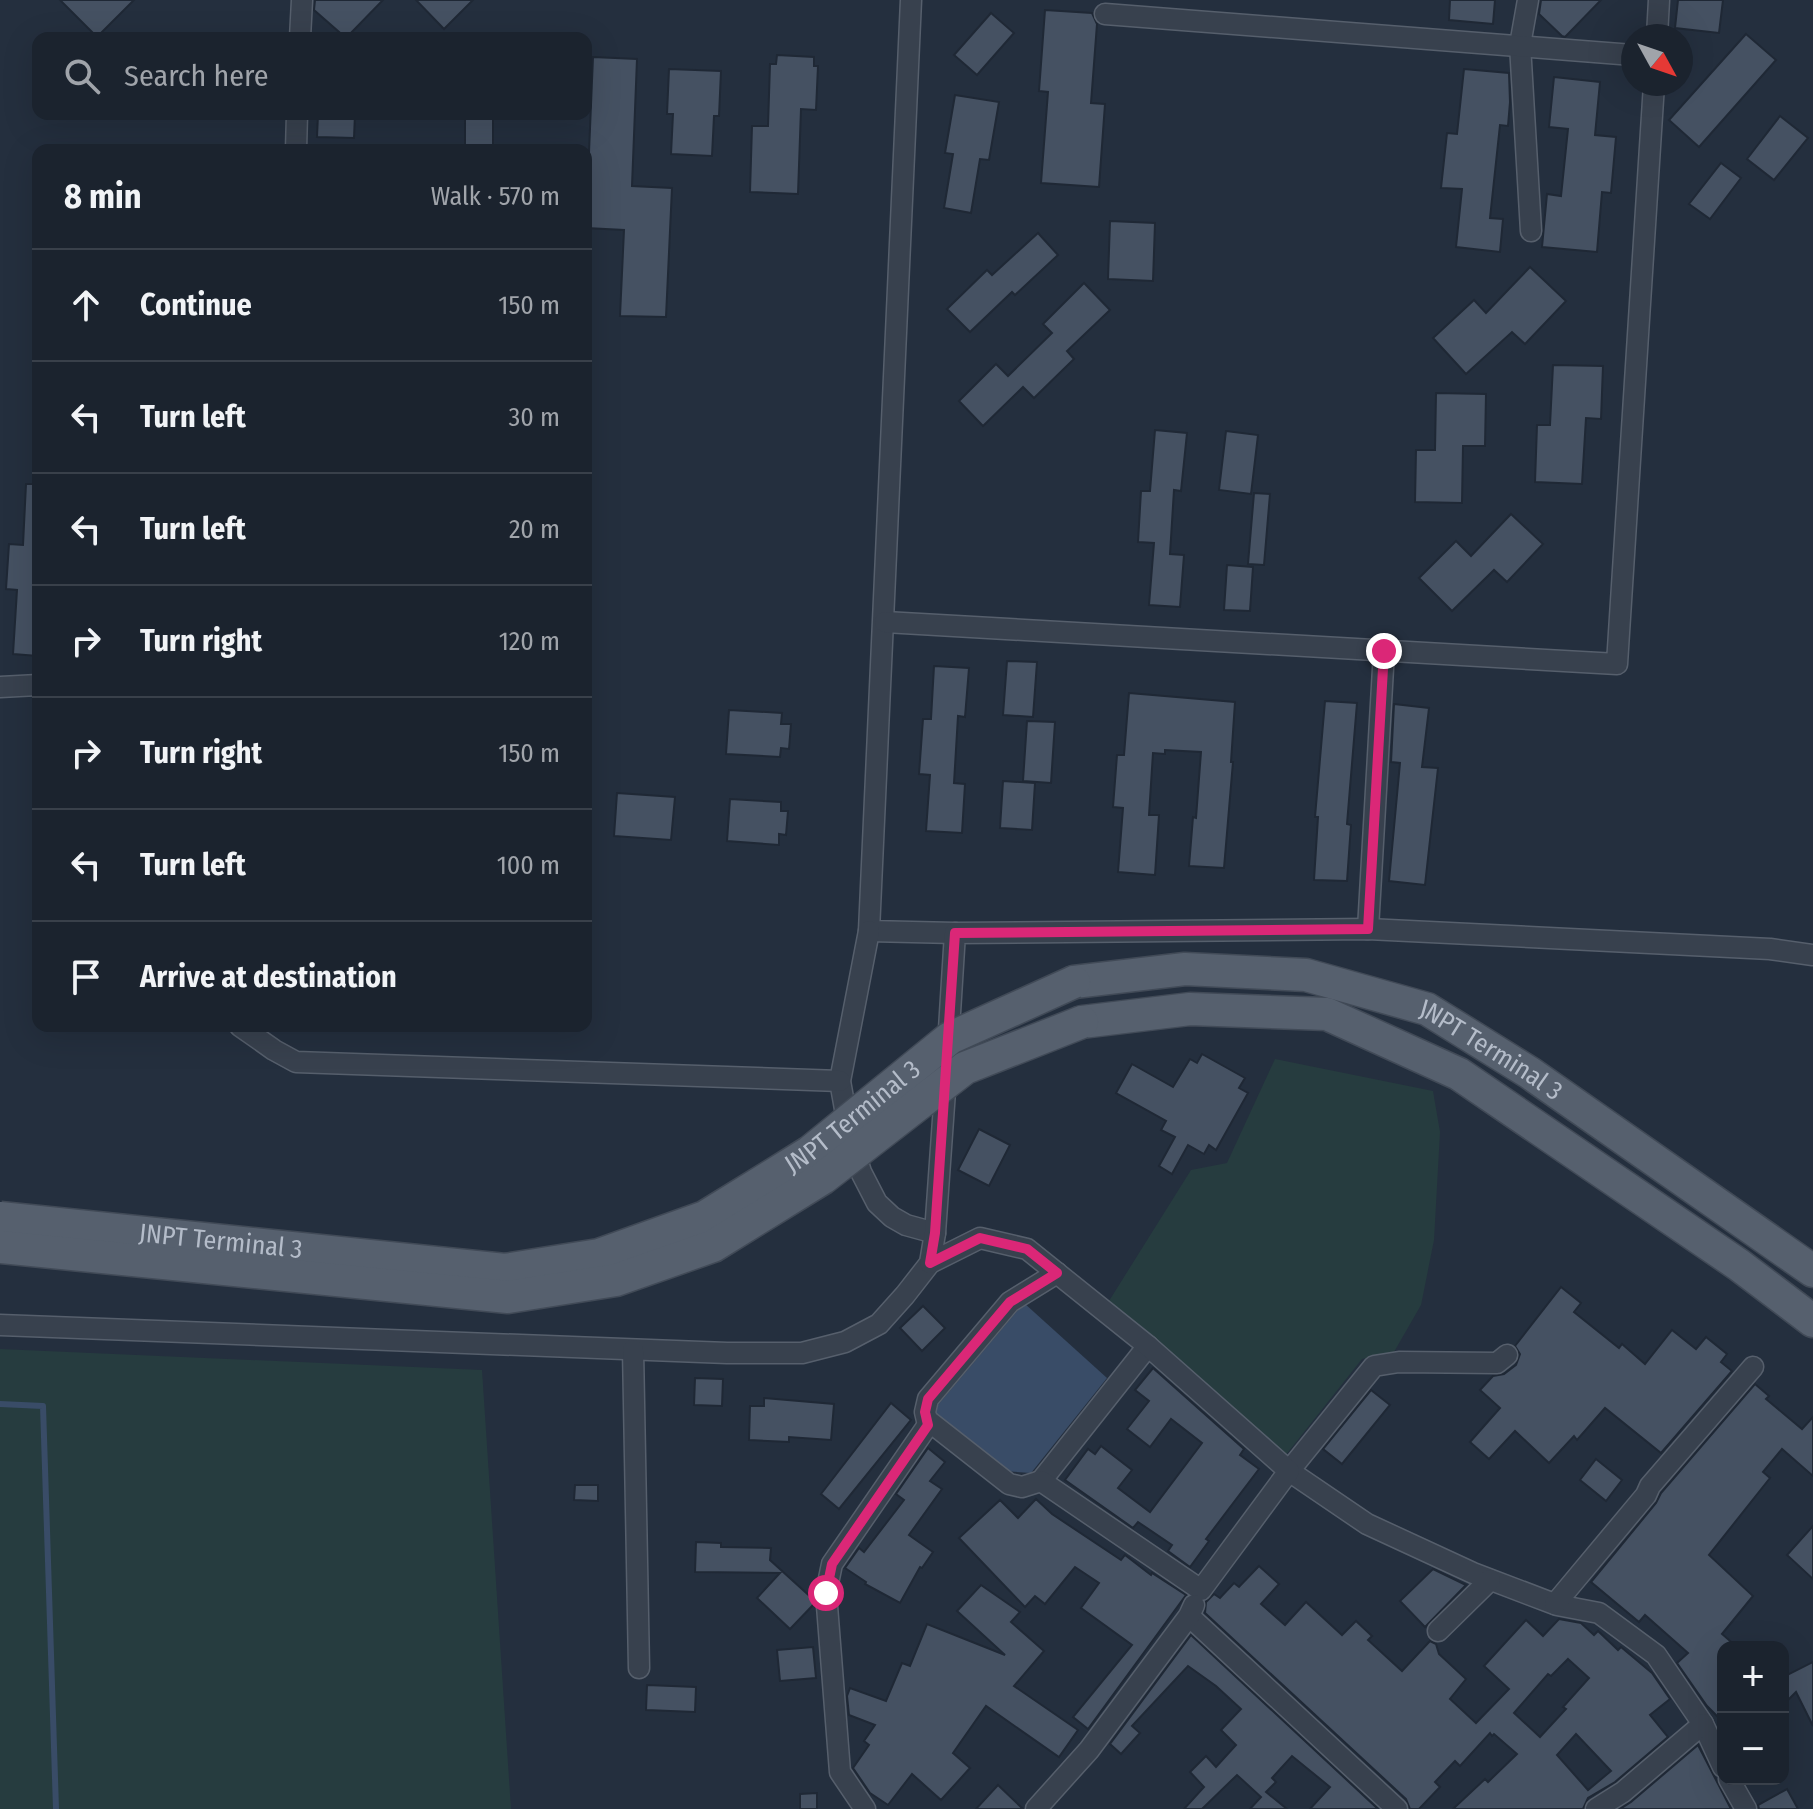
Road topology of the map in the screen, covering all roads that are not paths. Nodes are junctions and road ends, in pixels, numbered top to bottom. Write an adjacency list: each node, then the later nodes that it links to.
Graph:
1 (302, 0): 7 (street)
2 (911, 0): 14 (street)
3 (1528, 0): 8 (street)
4 (1659, 0): 6 (street)
5 (1105, 14): 8 (street)
6 (1658, 24)
7 (300, 32)
8 (1520, 45): 9 (street); 13 (street)
9 (1621, 54)
10 (1653, 96): 15 (street)
11 (297, 120): 12 (street)
12 (296, 144)
13 (1531, 231)
14 (885, 622): 15 (street); 19 (street)
15 (1384, 651): 18 (street)
16 (32, 685): 17 (street)
17 (0, 687)
18 (1368, 929): 20 (street); 21 (street)
19 (869, 931): 20 (street); 23 (street)
20 (955, 933): 25 (street)
21 (1813, 955)
22 (248, 1032): 23 (street)
23 (840, 1081): 25 (street)
24 (0, 1218): 28 (main road, JNPT Terminal 3, bridge)
25 (935, 1233): 27 (street)
26 (0, 1247): 30 (main road, JNPT Terminal 3, bridge)
27 (930, 1263): 29 (street); 33 (street)
28 (1813, 1271)
29 (1057, 1273): 32 (street); 36 (street)
30 (1813, 1321)
31 (0, 1325): 33 (street)
32 (1148, 1346): 37 (street); 38 (street)
33 (633, 1350): 44 (street)
34 (1507, 1355): 37 (street)
35 (1753, 1367): 41 (street)
36 (928, 1425): 38 (street); 48 (street)
37 (1289, 1471): 39 (street); 40 (street)
38 (1041, 1481): 40 (street)
39 (1490, 1580): 41 (street); 43 (street)
40 (1201, 1590): 42 (street)
41 (1555, 1604): 45 (street)
42 (1189, 1616): 49 (street); 50 (street)
43 (1438, 1631)
44 (639, 1668)
45 (1703, 1724): 46 (street); 51 (street)
46 (1717, 1754)
47 (1732, 1785): 52 (street)
48 (865, 1809)
49 (1036, 1809)
50 (1397, 1809)
51 (1596, 1809)
52 (1746, 1809)

